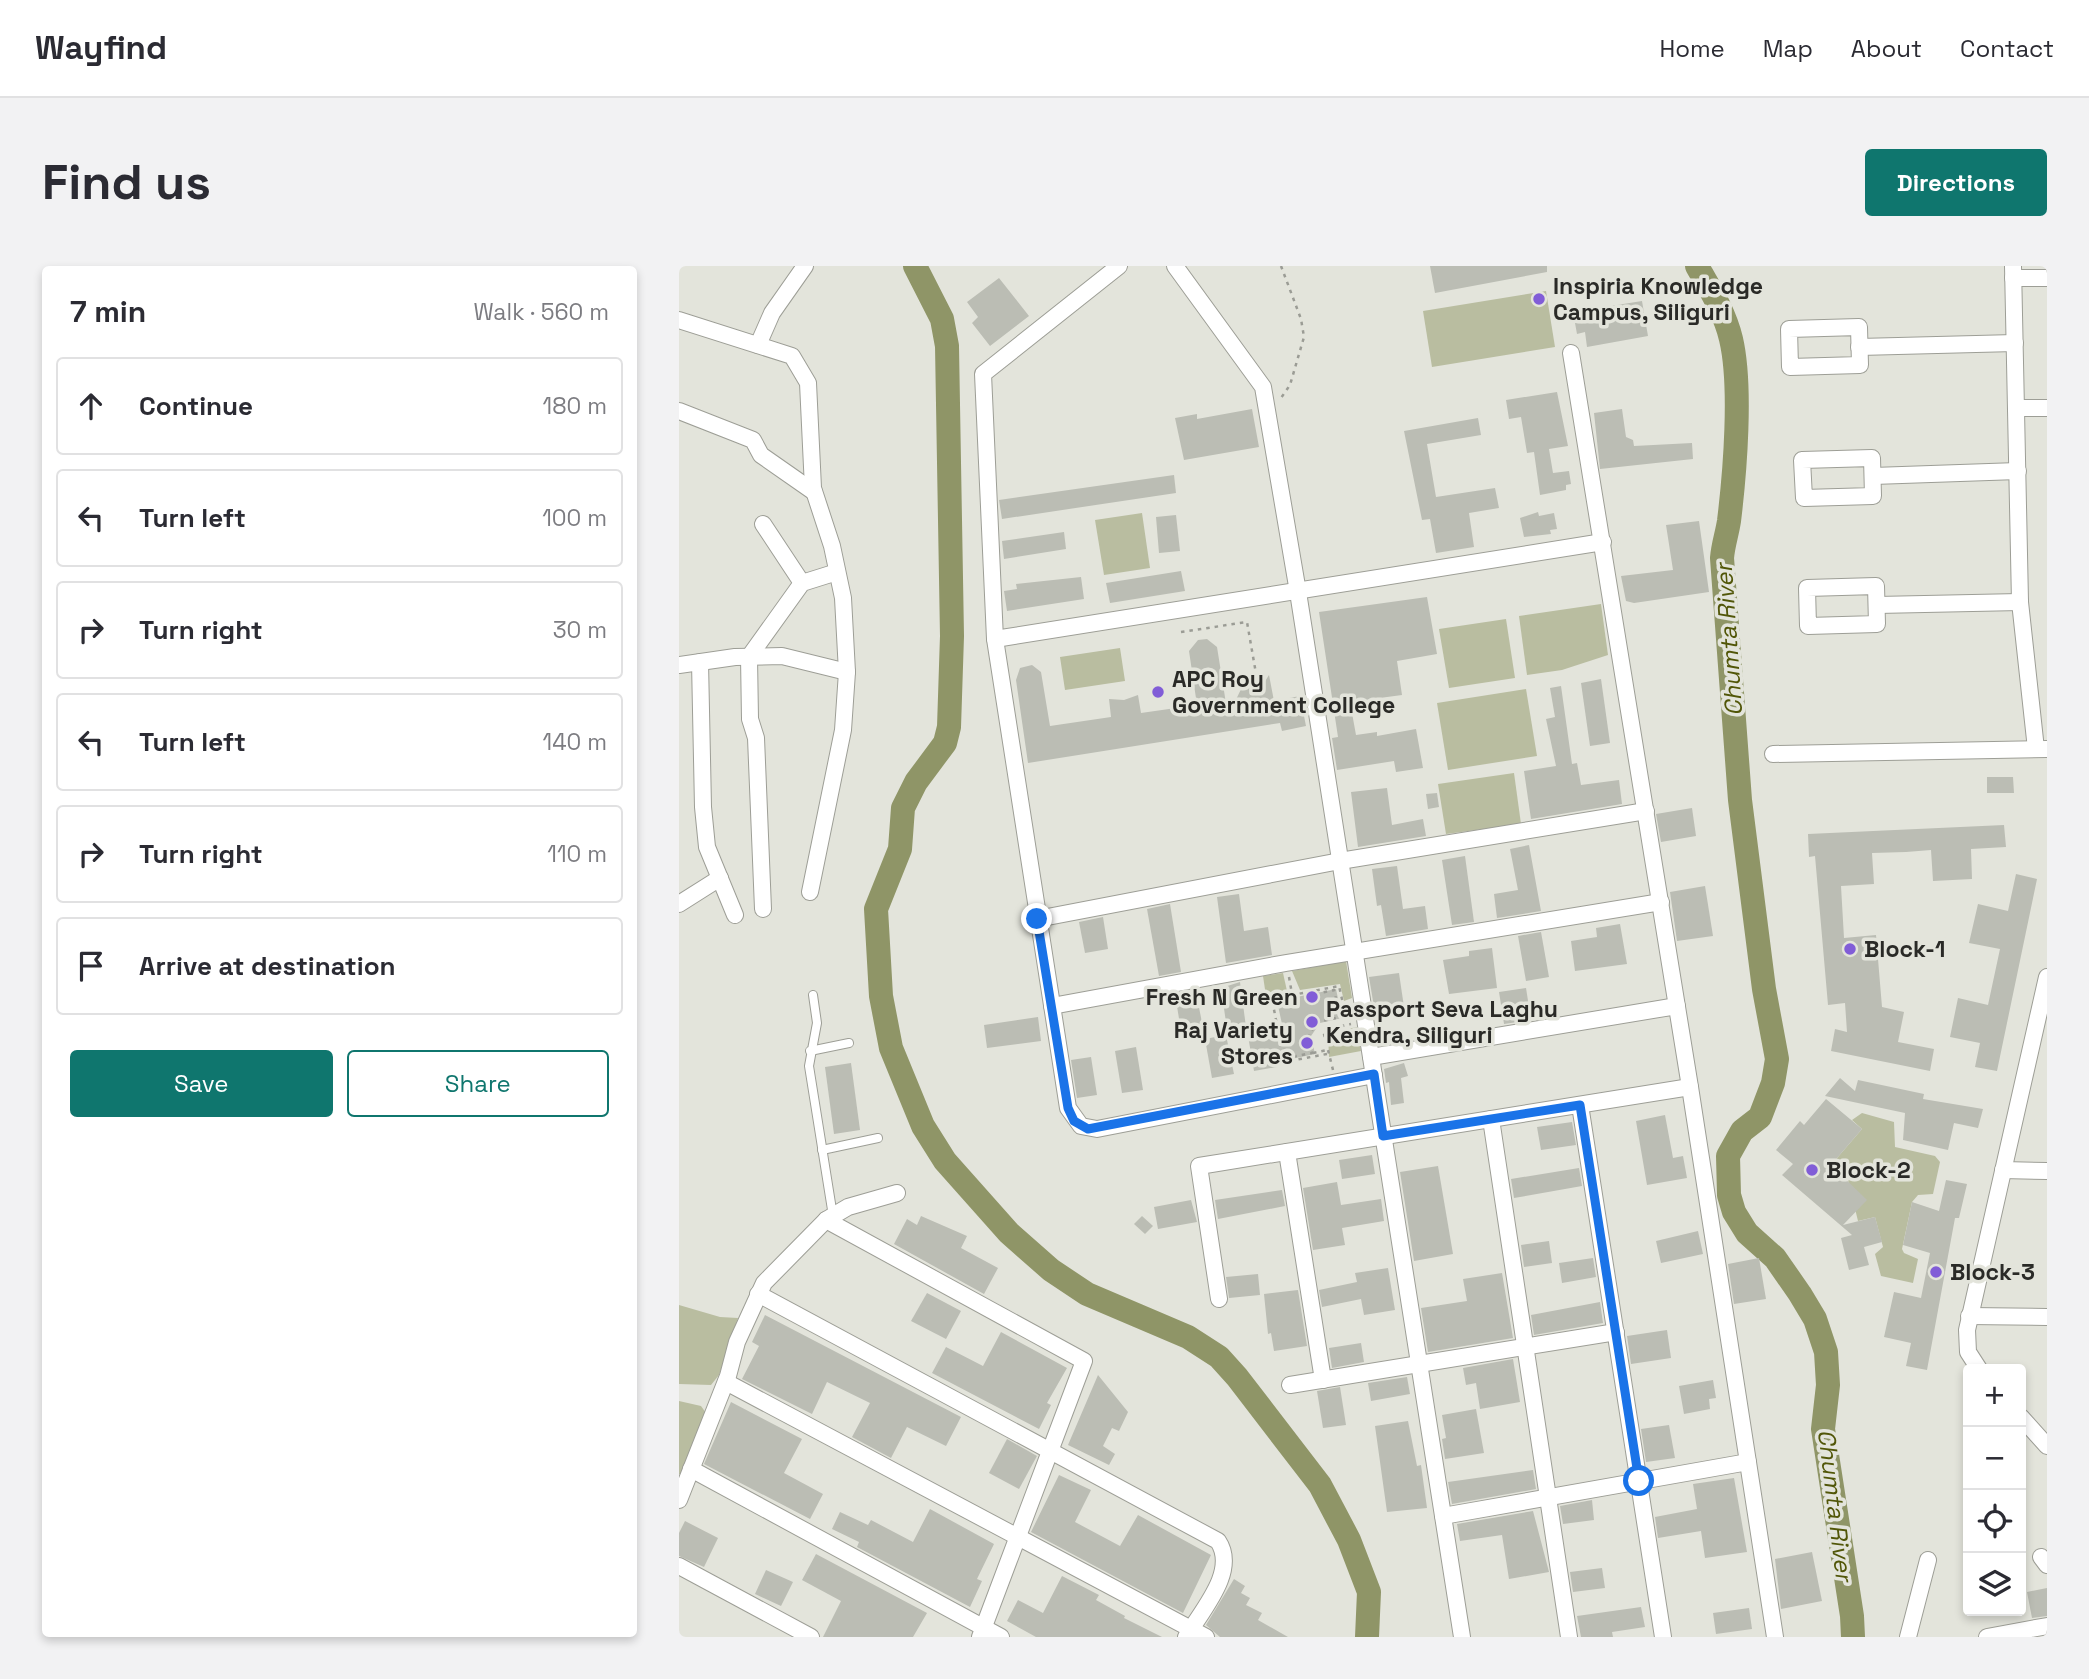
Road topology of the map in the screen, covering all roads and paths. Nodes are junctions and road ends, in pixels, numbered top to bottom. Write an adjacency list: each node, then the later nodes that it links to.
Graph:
1 (805, 266): 9 (street)
2 (1119, 266): 27 (street)
3 (1175, 266): 12 (street)
4 (1281, 266): 12 (path)
5 (2013, 272): 6 (street); 8 (street)
6 (2047, 278)
7 (679, 320): 9 (street)
8 (2015, 343): 10 (street); 13 (street)
9 (758, 345): 18 (street)
10 (1859, 347): 10 (street)
11 (1571, 354): 20 (street)
12 (1267, 408): 23 (street)
13 (2016, 408): 14 (street); 16 (street)
14 (2047, 408)
15 (679, 411): 18 (street)
16 (2018, 471): 17 (street); 24 (street)
17 (1873, 476): 17 (street)
18 (814, 492): 21 (street)
19 (763, 524): 22 (street)
20 (1603, 542): 23 (street); 35 (street)
21 (837, 572): 22 (street); 31 (street)
22 (802, 583): 28 (street)
23 (1298, 592): 27 (street); 36 (street)
24 (2020, 602): 25 (street); 33 (street)
25 (1877, 605): 25 (street)
26 (1181, 632): 32 (path)
27 (995, 639): 43 (street)
28 (749, 657): 29 (street); 31 (street); 41 (street)
29 (700, 662): 30 (street); 37 (street)
30 (679, 665)
31 (847, 672): 38 (street)
32 (1258, 685)
33 (2042, 749): 34 (street)
34 (1773, 754)
35 (1646, 811): 36 (street); 39 (street)
36 (1340, 861): 43 (street); 44 (street)
37 (720, 878): 40 (street); 42 (street)
38 (810, 892)
39 (1661, 902): 44 (street); 51 (street)
40 (679, 904)
41 (763, 909)
42 (735, 915)
43 (1037, 919): 50 (street)
44 (1354, 952): 45 (street); 63 (street)
45 (1286, 963): 49 (path); 50 (street)
46 (2047, 977): 55 (street)
47 (1306, 992): 49 (path); 52 (path); 53 (path)
48 (813, 995): 60 (lane)
49 (1293, 995): 62 (path)
50 (1052, 1006): 64 (street)
51 (1677, 1006): 63 (street); 65 (street)
52 (1350, 1012): 53 (path); 56 (path)
53 (1339, 1014): 54 (path)
54 (1315, 1026): 56 (path); 61 (path)
55 (2041, 1028): 72 (street)
56 (1323, 1030): 59 (path)
57 (1281, 1032): 62 (path)
58 (849, 1043): 60 (lane)
59 (1327, 1050): 61 (path); 62 (path)
60 (810, 1051): 70 (lane)
61 (1313, 1053): 62 (path)
62 (1285, 1058)
63 (1371, 1058): 64 (street)
64 (1374, 1074): 68 (street)
65 (1691, 1087): 66 (street); 90 (street)
66 (1580, 1105): 67 (street); 80 (street)
67 (1491, 1119): 68 (street); 81 (street)
68 (1383, 1136): 71 (street); 82 (street)
69 (879, 1138): 70 (lane)
70 (823, 1150): 75 (lane)
71 (1287, 1152): 77 (street); 84 (street)
72 (2003, 1170): 73 (street); 78 (street)
73 (2047, 1171)
74 (897, 1193): 75 (street)
75 (830, 1218): 76 (street); 89 (street)
76 (758, 1294): 85 (street); 89 (street)
77 (1219, 1299)
78 (1969, 1316): 79 (street); 83 (street)
79 (2047, 1317)
80 (1616, 1332): 81 (street); 92 (street)
81 (1525, 1346): 82 (street); 93 (street)
82 (1419, 1364): 84 (street); 95 (street)
83 (1975, 1364)
84 (1323, 1380): 86 (street)
85 (726, 1382): 91 (street); 96 (street)
86 (1290, 1385)
87 (2026, 1423): 88 (street)
88 (2047, 1447)
89 (1050, 1450): 96 (street); 101 (street)
90 (1748, 1462): 92 (street); 107 (street)
91 (691, 1469): 94 (street); 100 (street)
92 (1639, 1481): 93 (street); 106 (street)
93 (1548, 1497): 95 (street); 105 (street)
94 (679, 1500)
95 (1443, 1516): 104 (street)
96 (1017, 1537): 100 (street); 101 (street)
97 (1928, 1560): 108 (street)
98 (679, 1566): 102 (street)
99 (2047, 1626): 109 (street)
100 (981, 1632): 103 (street)
101 (1194, 1634)
102 (811, 1637)
103 (1002, 1637)
104 (1462, 1637)
105 (1569, 1637)
106 (1664, 1637)
107 (1775, 1637)
108 (1908, 1637)
109 (1987, 1637)

